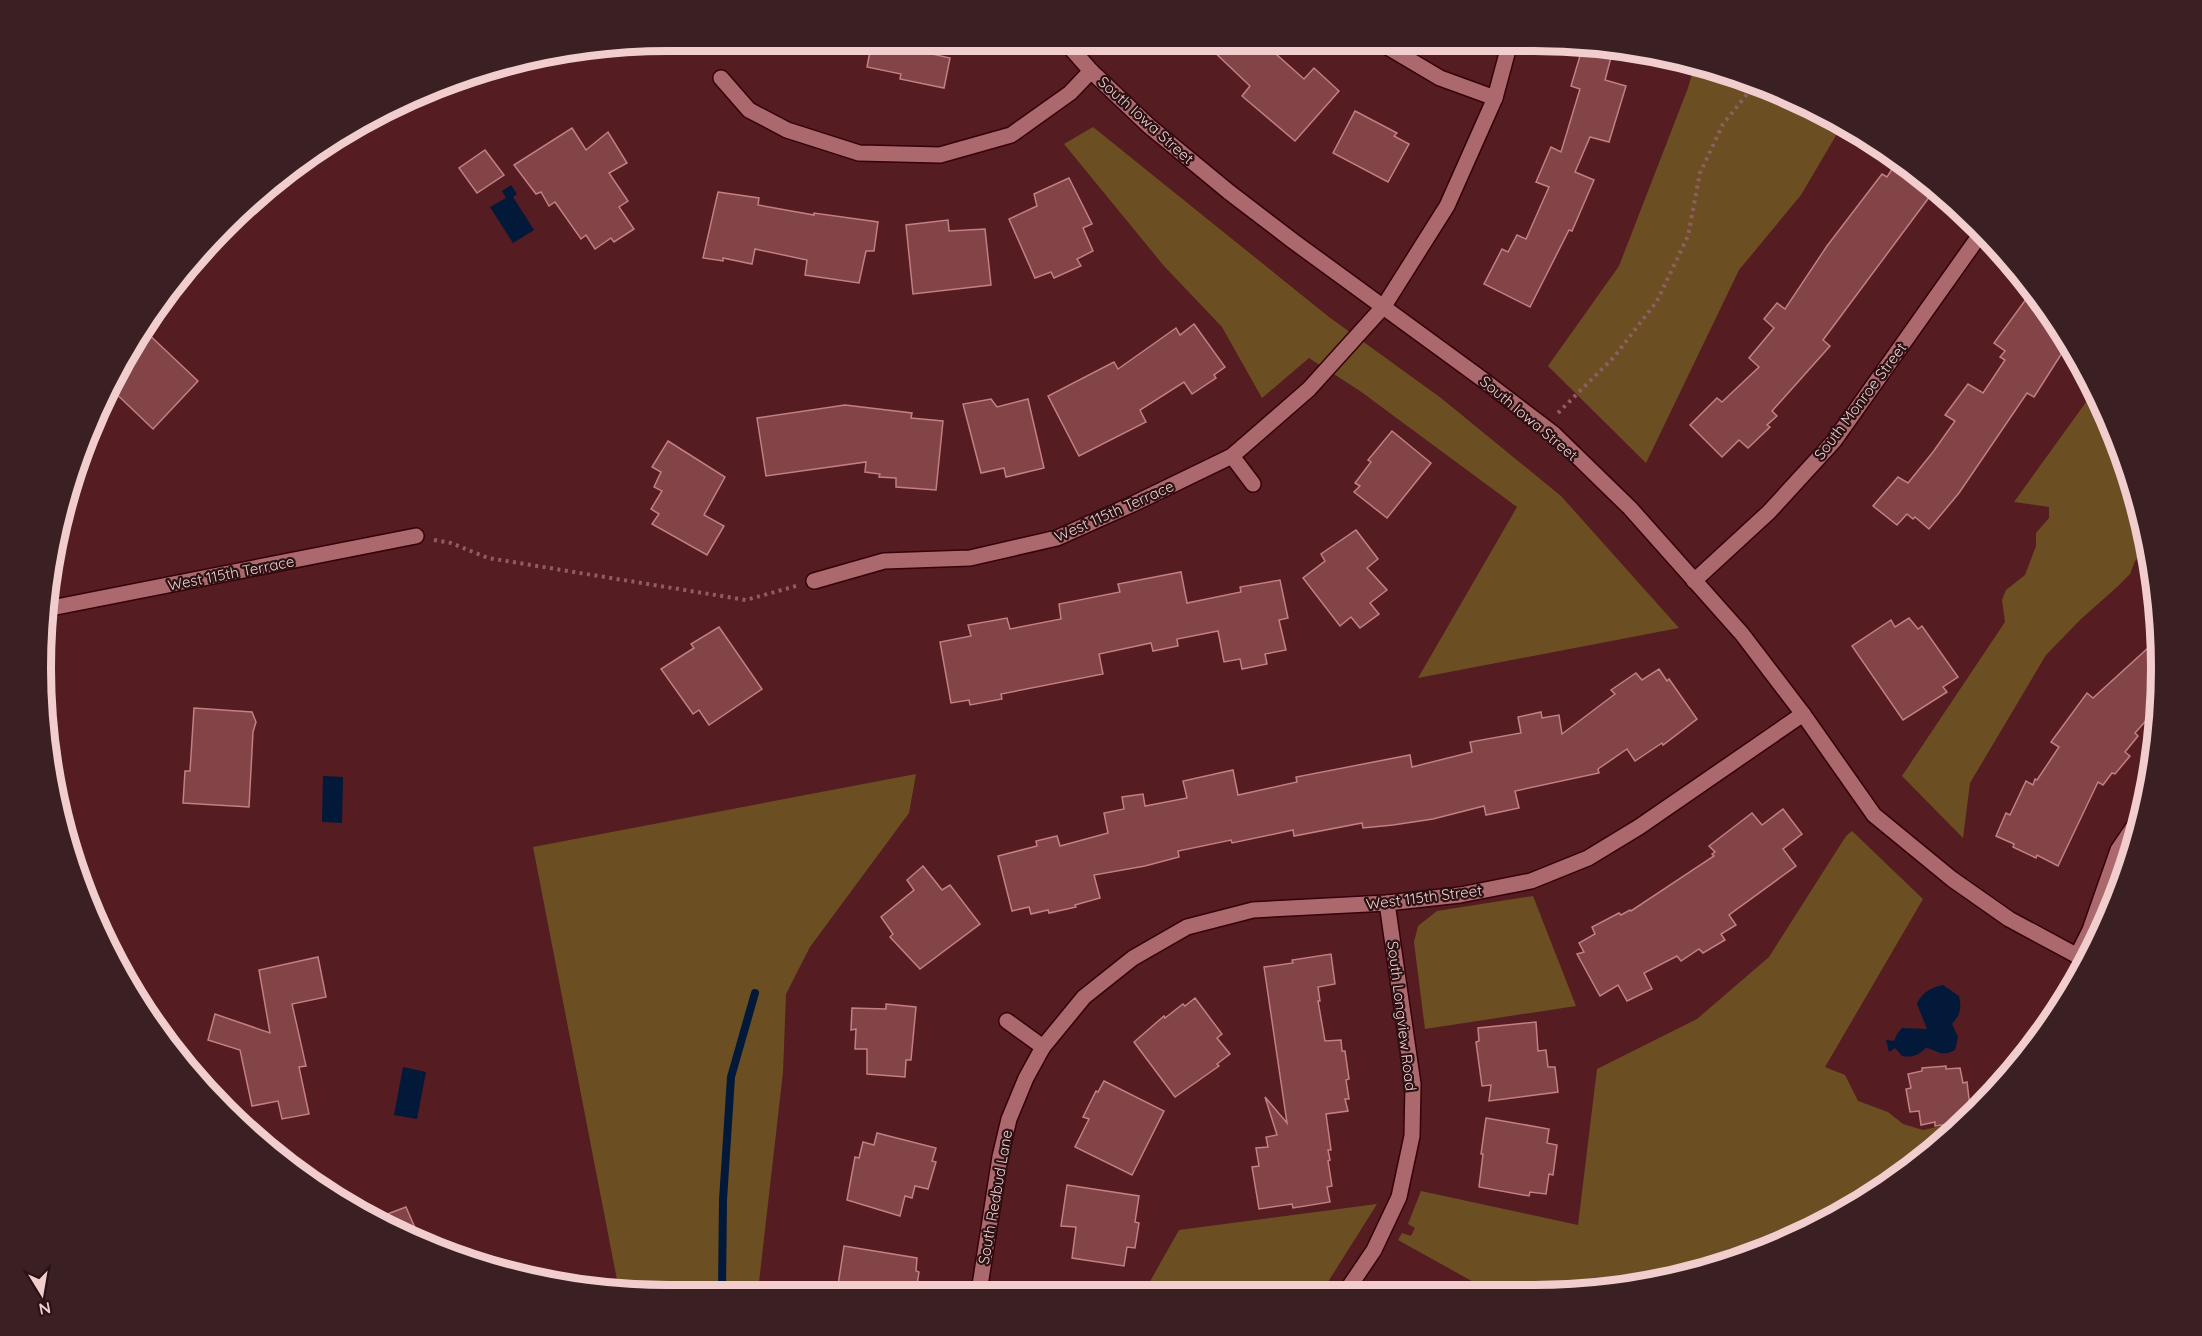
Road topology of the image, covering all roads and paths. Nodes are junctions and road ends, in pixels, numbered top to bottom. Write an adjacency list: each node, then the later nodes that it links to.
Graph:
1 (1072, 51): 4 (street, South Iowa Street)
2 (1394, 51): 7 (street)
3 (1508, 51): 7 (street, West 115th Terrace)
4 (1091, 72): 5 (street); 9 (street, South Iowa Street)
5 (721, 78)
6 (1750, 91): 10 (path)
7 (1495, 98): 9 (street, West 115th Terrace)
8 (1977, 239): 14 (street, South Monroe Street)
9 (1384, 306): 10 (street, South Iowa Street); 11 (street, West 115th Terrace)
10 (1544, 427): 14 (street, South Iowa Street)
11 (1232, 456): 12 (street); 15 (street, West 115th Terrace)
12 (1253, 484)
13 (416, 536): 15 (path); 16 (street, West 115th Terrace)
14 (1694, 580): 17 (street, South Iowa Street)
15 (814, 581)
16 (54, 607)
17 (1803, 714): 19 (street, West 115th Street); 21 (street, South Iowa Street)
18 (2127, 836): 20 (street)
19 (1387, 903): 23 (street, West 115th Street); 25 (street, South Longview Road)
20 (2087, 942)
21 (2079, 956)
22 (1007, 1021): 23 (street)
23 (1043, 1047): 24 (street, South Redbud Lane)
24 (980, 1285)
25 (1350, 1285)

